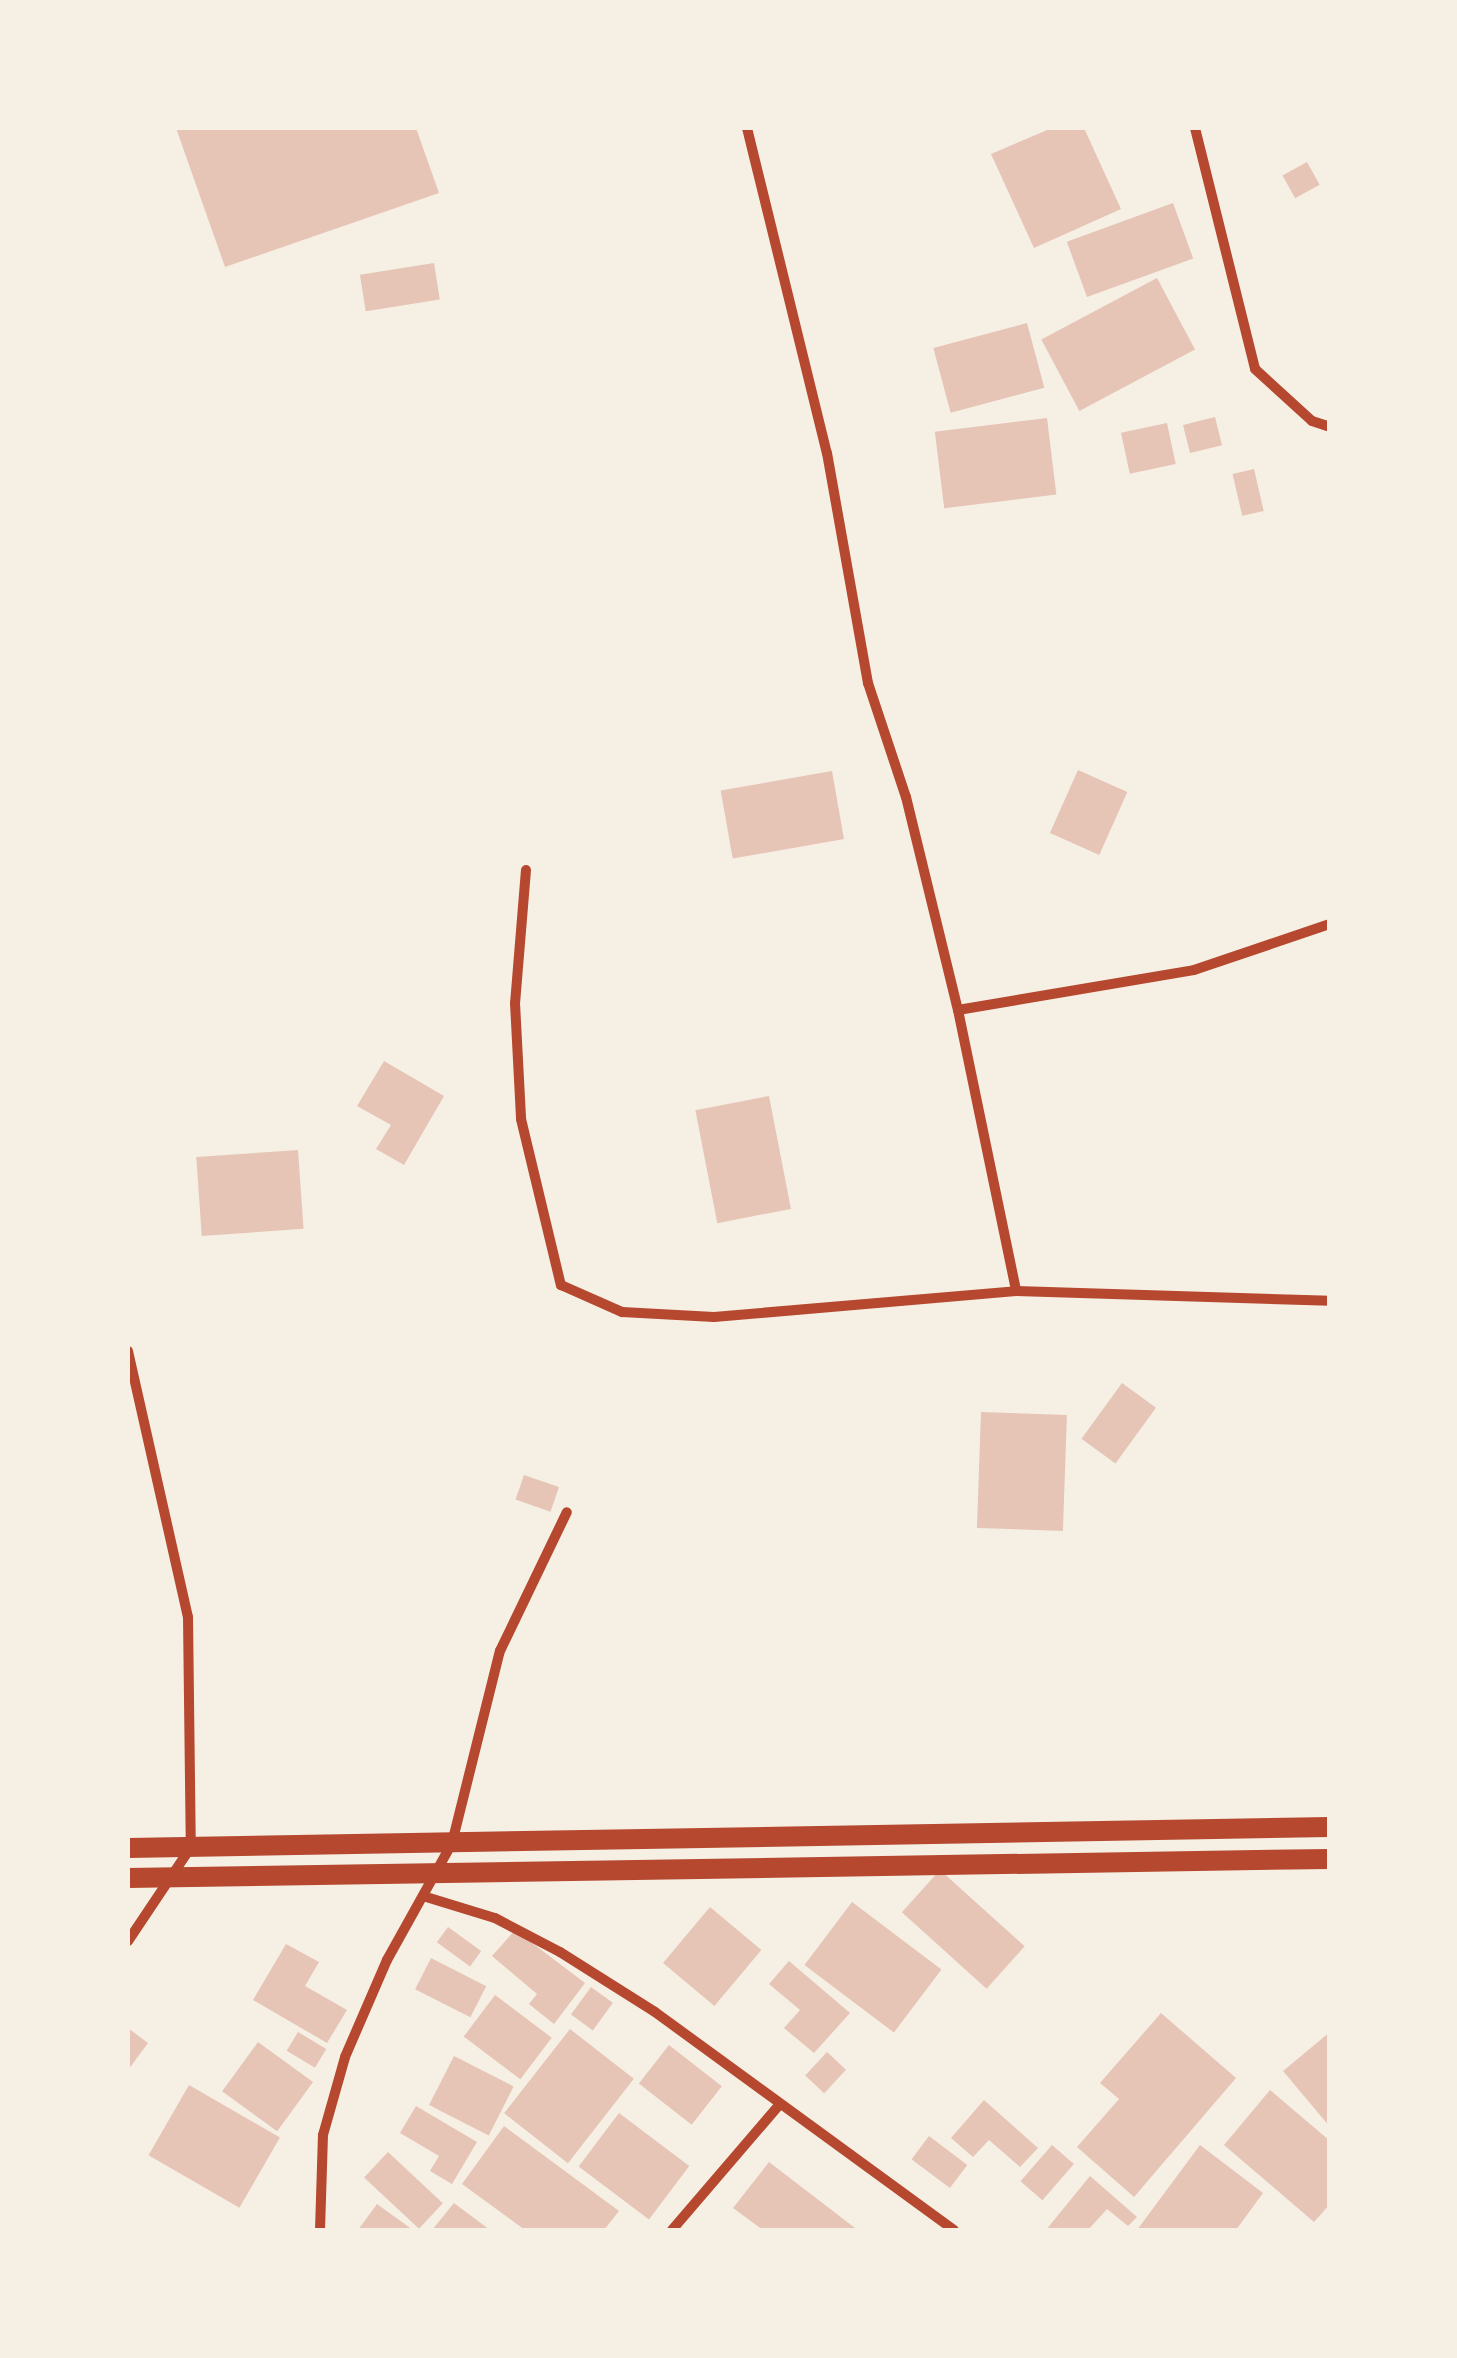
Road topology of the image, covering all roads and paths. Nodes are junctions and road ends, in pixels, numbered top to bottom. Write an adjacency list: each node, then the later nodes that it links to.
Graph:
1 (747, 128): 6 (street)
2 (1195, 128): 3 (street)
3 (1330, 427)
4 (526, 870): 7 (street)
5 (1330, 924): 6 (street)
6 (958, 1010): 7 (street)
7 (1016, 1291): 8 (street)
8 (1330, 1301)
9 (128, 1354): 13 (street)
10 (567, 1512): 12 (street)
11 (1330, 1827): 12 (main road)
12 (452, 1843): 13 (main road); 16 (street)
13 (191, 1847): 14 (main road); 18 (street)
14 (128, 1848)
15 (1330, 1859): 16 (main road)
16 (432, 1872): 18 (main road); 19 (street)
17 (128, 1878): 18 (main road)
18 (169, 1878): 20 (street)
19 (423, 1896): 21 (street); 22 (street)
20 (128, 1940)
21 (780, 2104): 23 (street); 24 (street)
22 (320, 2230)
23 (672, 2230)
24 (954, 2230)

